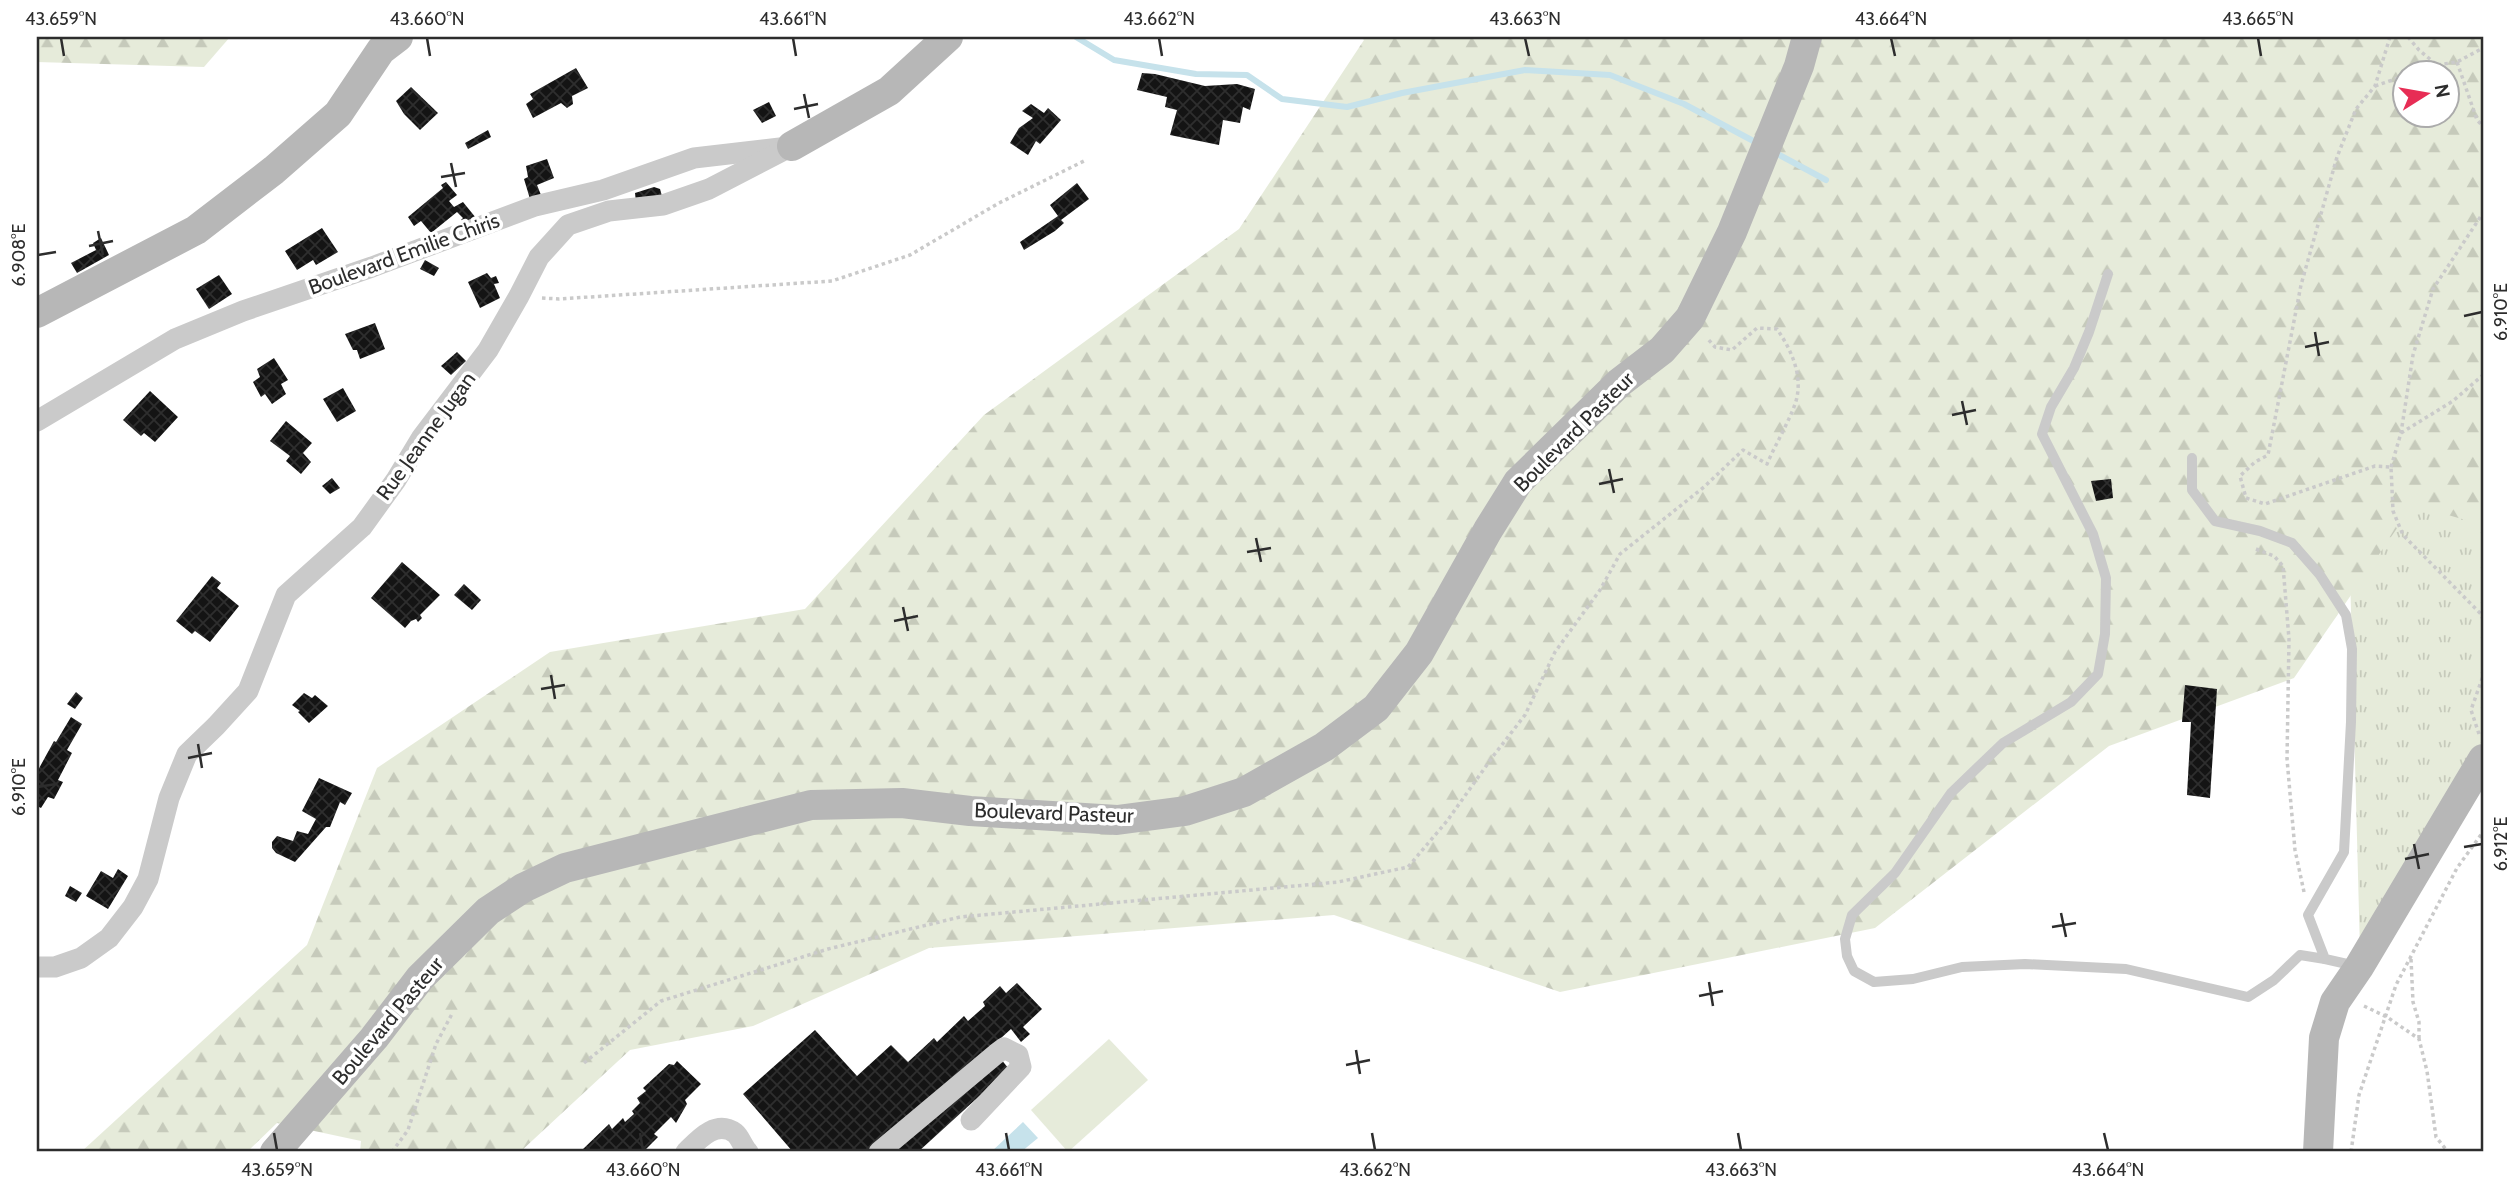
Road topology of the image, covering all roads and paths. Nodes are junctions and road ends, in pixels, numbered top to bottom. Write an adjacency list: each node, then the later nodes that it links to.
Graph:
1 (398, 37): 18 (main road)
2 (948, 37): 13 (main road, Rue Jeanne Jugan)
3 (1807, 37): 40 (main road, Boulevard Pasteur)
4 (2390, 37): 11 (path)
5 (2408, 37): 7 (path)
6 (2483, 48): 8 (path)
7 (2431, 60)
8 (2460, 60)
9 (2460, 71): 12 (path)
10 (2390, 81): 11 (path)
11 (2375, 86): 23 (path)
12 (2483, 126)
13 (792, 146): 17 (street, Rue Jeanne Jugan); 20 (street, Boulevard Emilie Chiris)
14 (1086, 160): 17 (path)
15 (2483, 213): 21 (path)
16 (2108, 274): 32 (lane)
17 (519, 296): 33 (street, Rue Jeanne Jugan)
18 (37, 313)
19 (2483, 375): 21 (path)
20 (37, 422)
21 (2400, 433): 23 (path)
22 (2192, 458): 30 (lane)
23 (2391, 467): 25 (path)
24 (2256, 549): 30 (path)
25 (2483, 619)
26 (2483, 676): 27 (path)
27 (2483, 738)
28 (2483, 759): 34 (main road)
29 (2483, 832): 31 (path)
30 (2308, 915): 32 (lane)
31 (2411, 955): 37 (path); 38 (path)
32 (2325, 959): 34 (lane)
33 (37, 967)
34 (2359, 967): 35 (main road)
35 (2340, 994): 37 (path); 45 (main road)
36 (453, 1012): 41 (path)
37 (2387, 1017): 38 (path); 46 (path)
38 (2419, 1040): 47 (path)
39 (971, 1120): 44 (street)
40 (275, 1152)
41 (392, 1152)
42 (686, 1152): 43 (street)
43 (748, 1152)
44 (879, 1152)
45 (2318, 1152)
46 (2351, 1152)
47 (2448, 1152)

